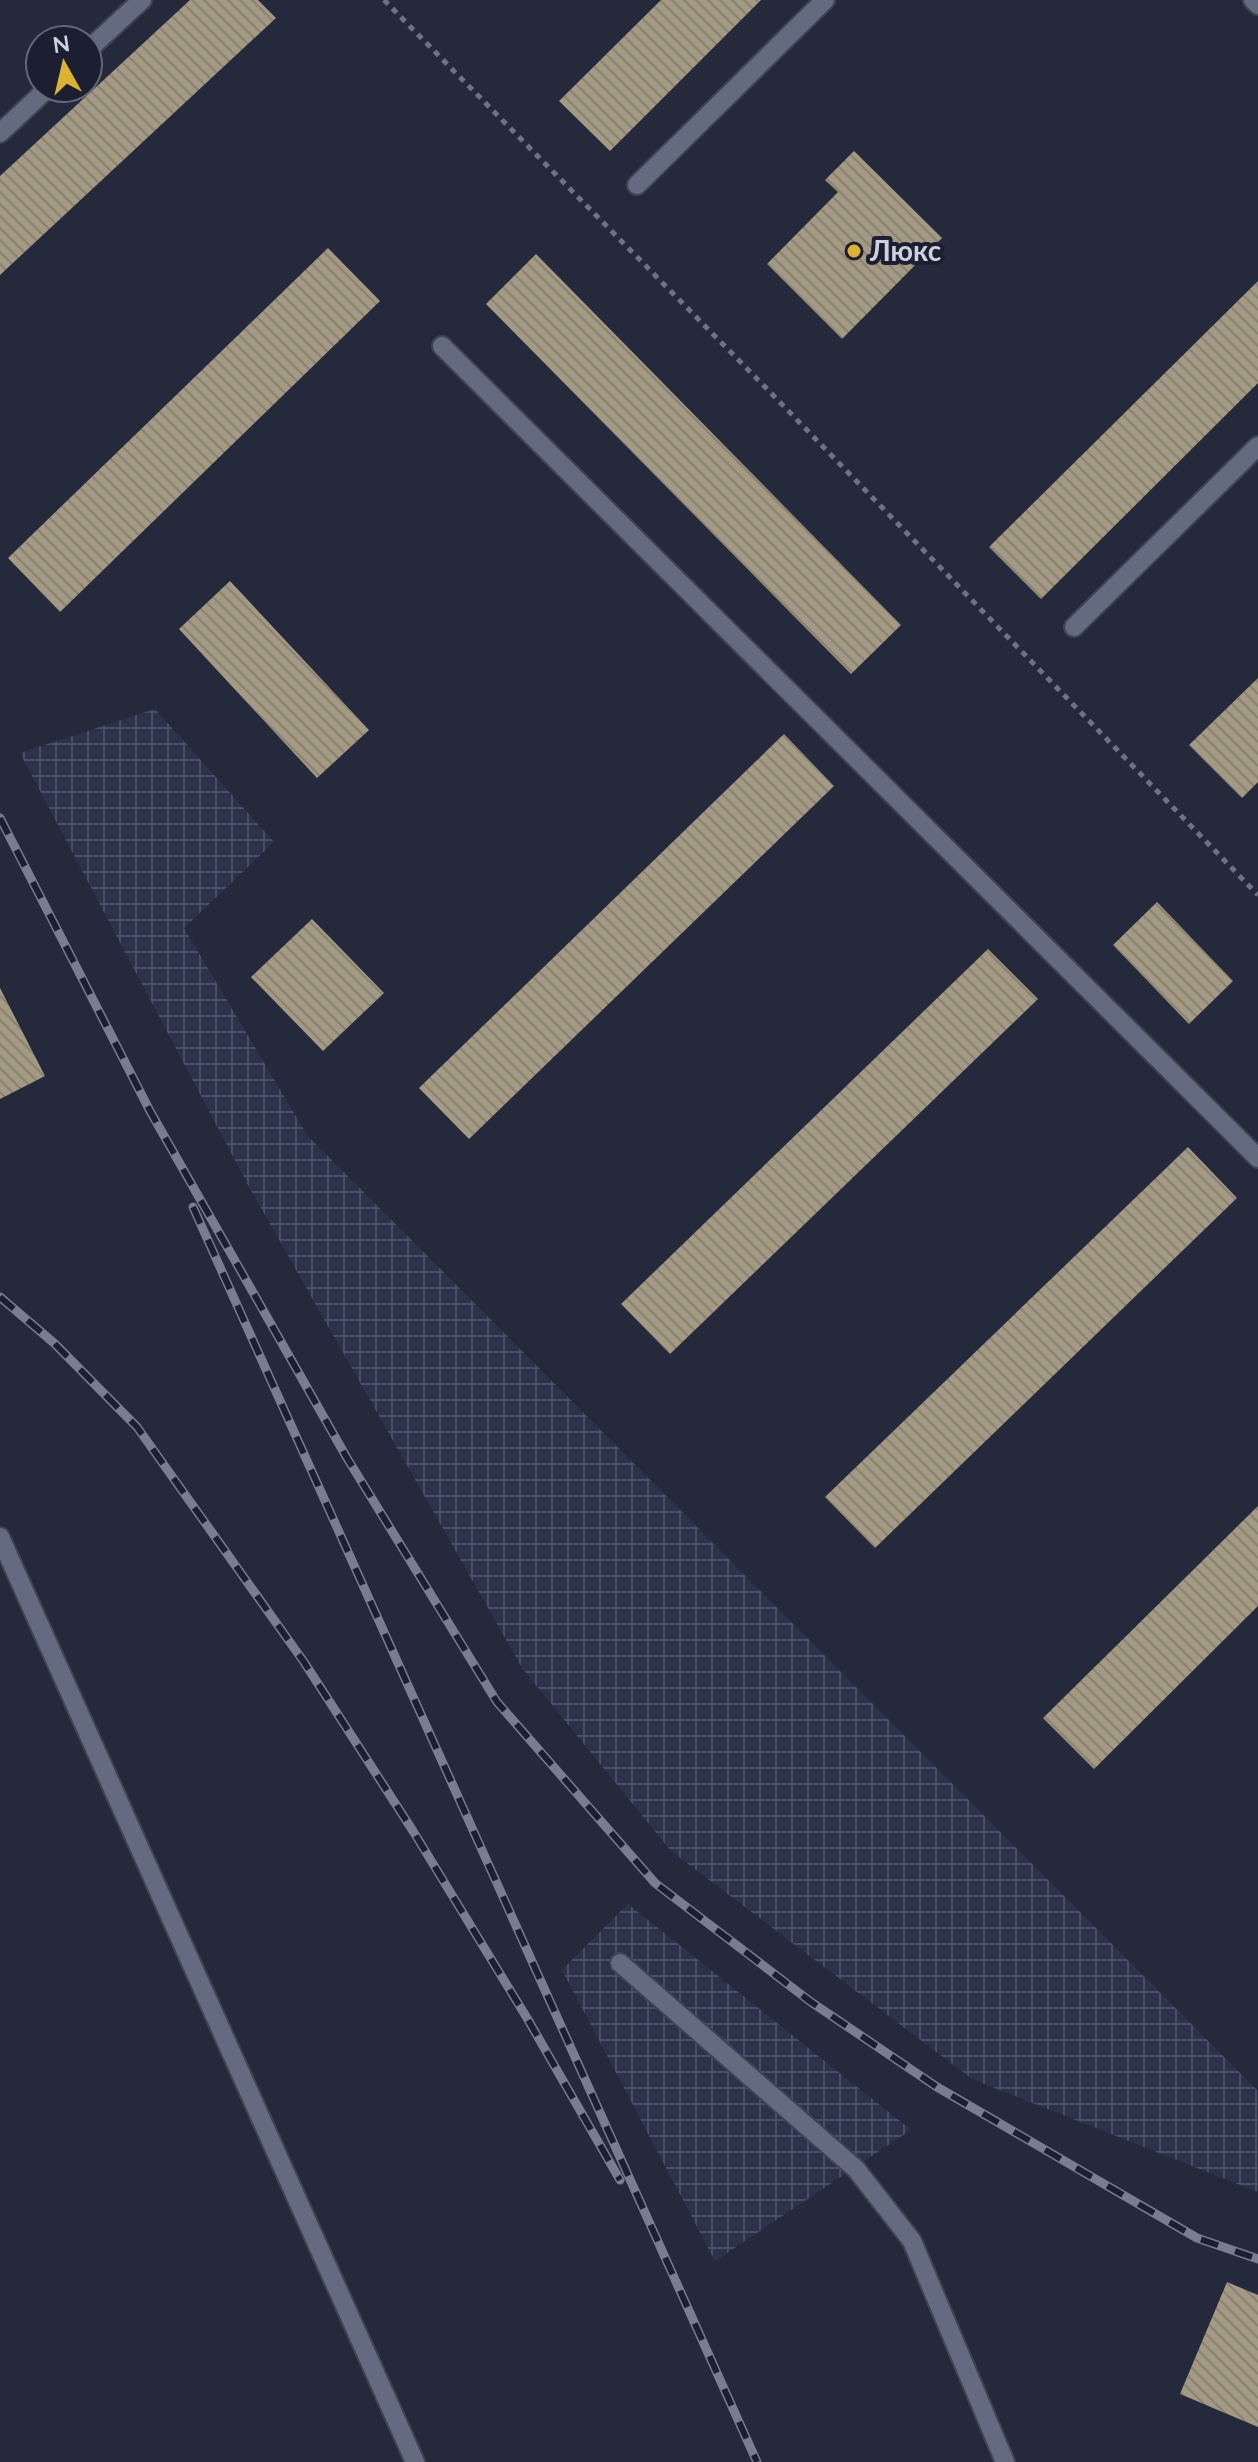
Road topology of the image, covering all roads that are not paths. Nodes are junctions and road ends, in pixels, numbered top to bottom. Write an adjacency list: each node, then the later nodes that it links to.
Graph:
1 (142, 0): 5 (lane)
2 (825, 0): 8 (lane)
3 (1253, 0): 4 (lane)
4 (1258, 5)
5 (104, 35)
6 (31, 104): 7 (lane)
7 (0, 133)
8 (637, 185)
9 (442, 346): 12 (lane)
10 (1258, 446): 11 (lane)
11 (1074, 627)
12 (1258, 1158)
13 (0, 1537): 15 (lane)
14 (620, 1963): 16 (lane)
15 (415, 2462)
16 (1005, 2462)

